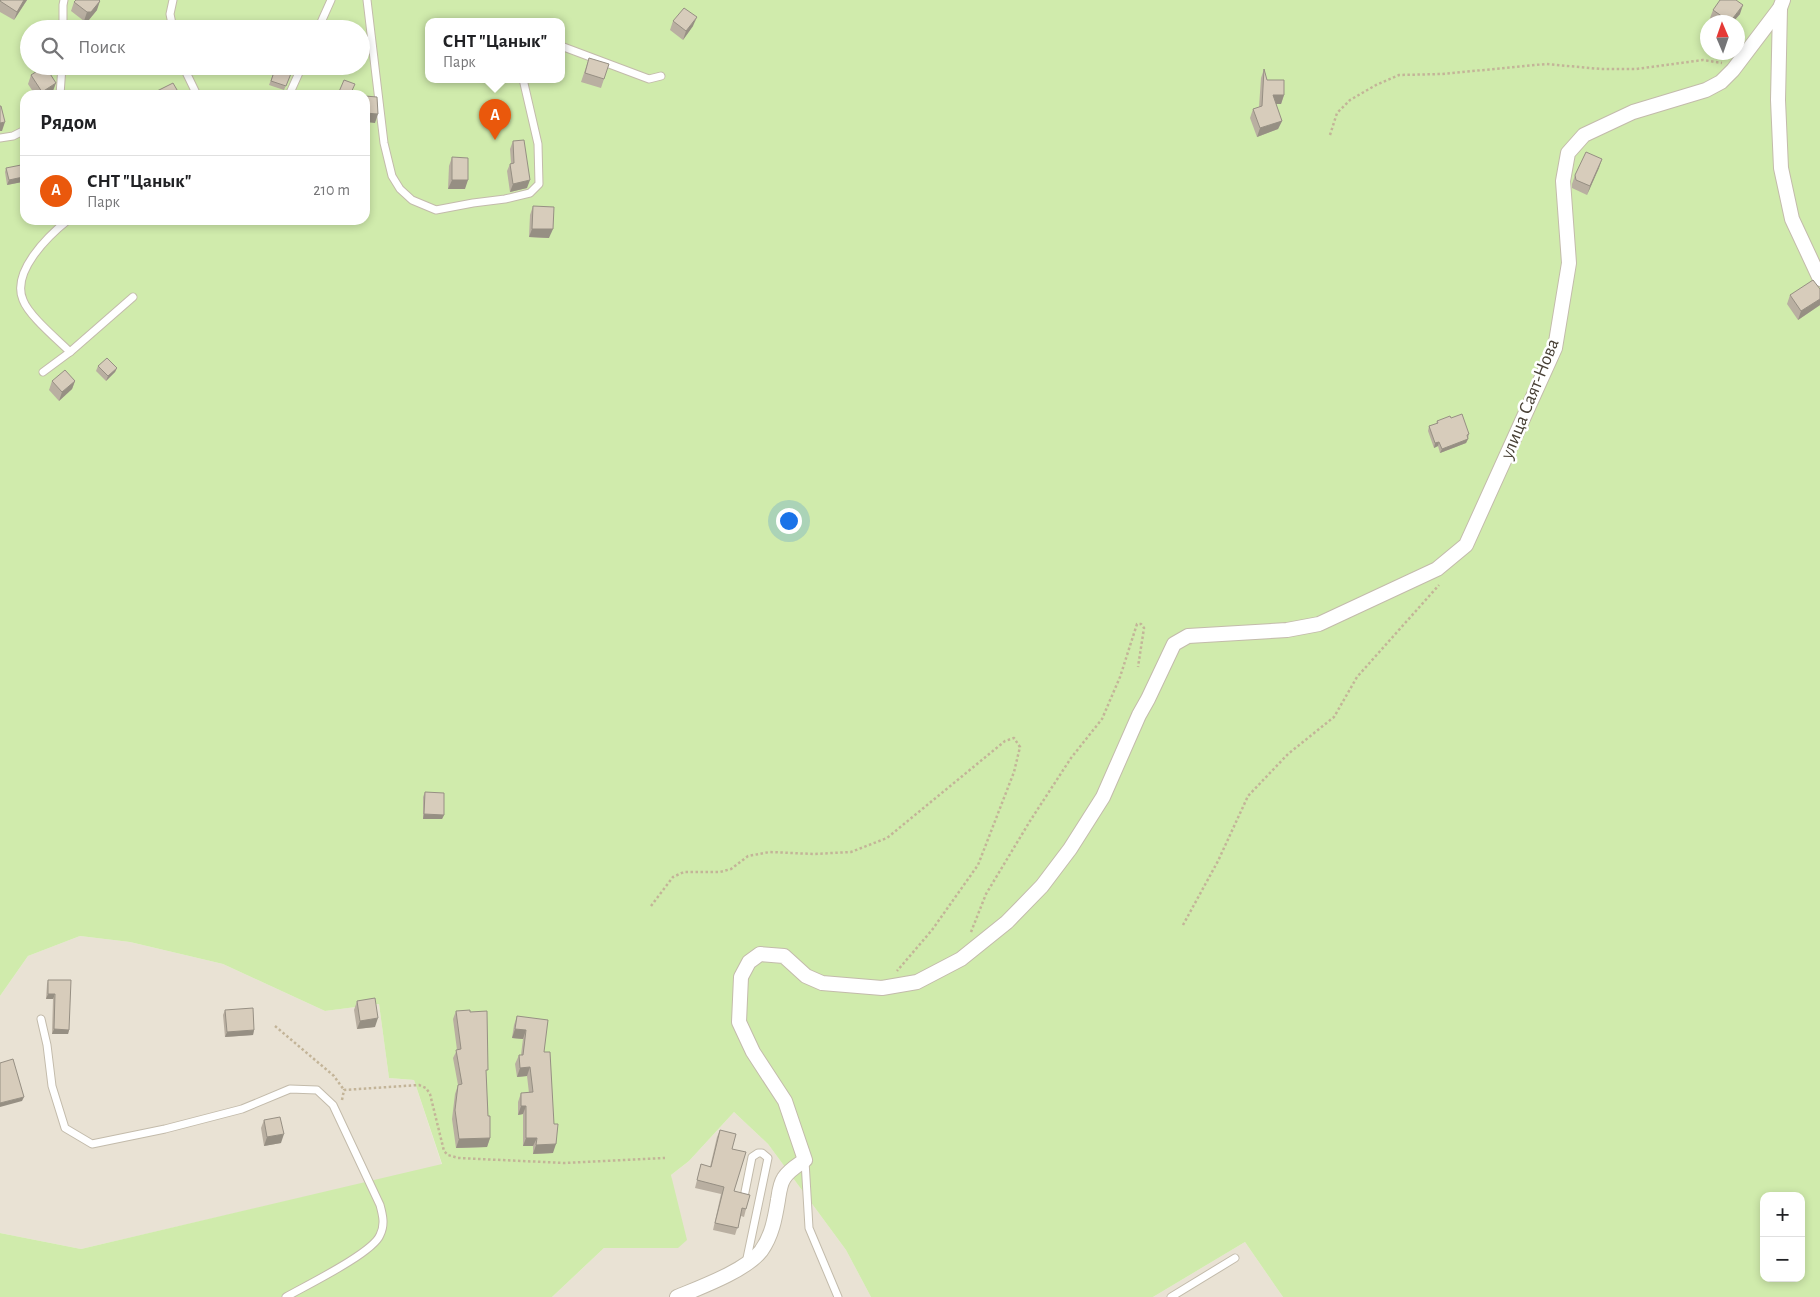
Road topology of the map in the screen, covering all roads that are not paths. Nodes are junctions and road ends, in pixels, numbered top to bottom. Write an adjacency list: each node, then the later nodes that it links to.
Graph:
1 (64, 0): 6 (lane)
2 (173, 0): 7 (lane)
3 (331, 0): 8 (lane)
4 (366, 0): 9 (lane)
5 (1782, 4): 23 (street, улица Саят-Нова); 28 (street, улица Саят-Нова)
6 (63, 20)
7 (171, 20)
8 (322, 20)
9 (369, 20)
10 (370, 32): 16 (lane)
11 (565, 48): 15 (lane)
12 (61, 75): 17 (lane)
13 (187, 75): 18 (lane)
14 (298, 75): 19 (lane)
15 (661, 76)
16 (524, 83)
17 (60, 90)
18 (195, 90)
19 (291, 90)
20 (20, 132): 21 (lane)
21 (0, 138)
22 (63, 225): 25 (lane)
23 (1820, 279)
24 (133, 296): 25 (lane)
25 (70, 352): 26 (lane)
26 (43, 372)
27 (41, 1019): 32 (lane)
28 (805, 1160): 31 (street); 34 (lane)
29 (745, 1192): 31 (lane)
30 (1235, 1258): 35 (lane)
31 (745, 1266): 33 (street)
32 (286, 1297)
33 (677, 1297)
34 (838, 1297)
35 (1170, 1297)

